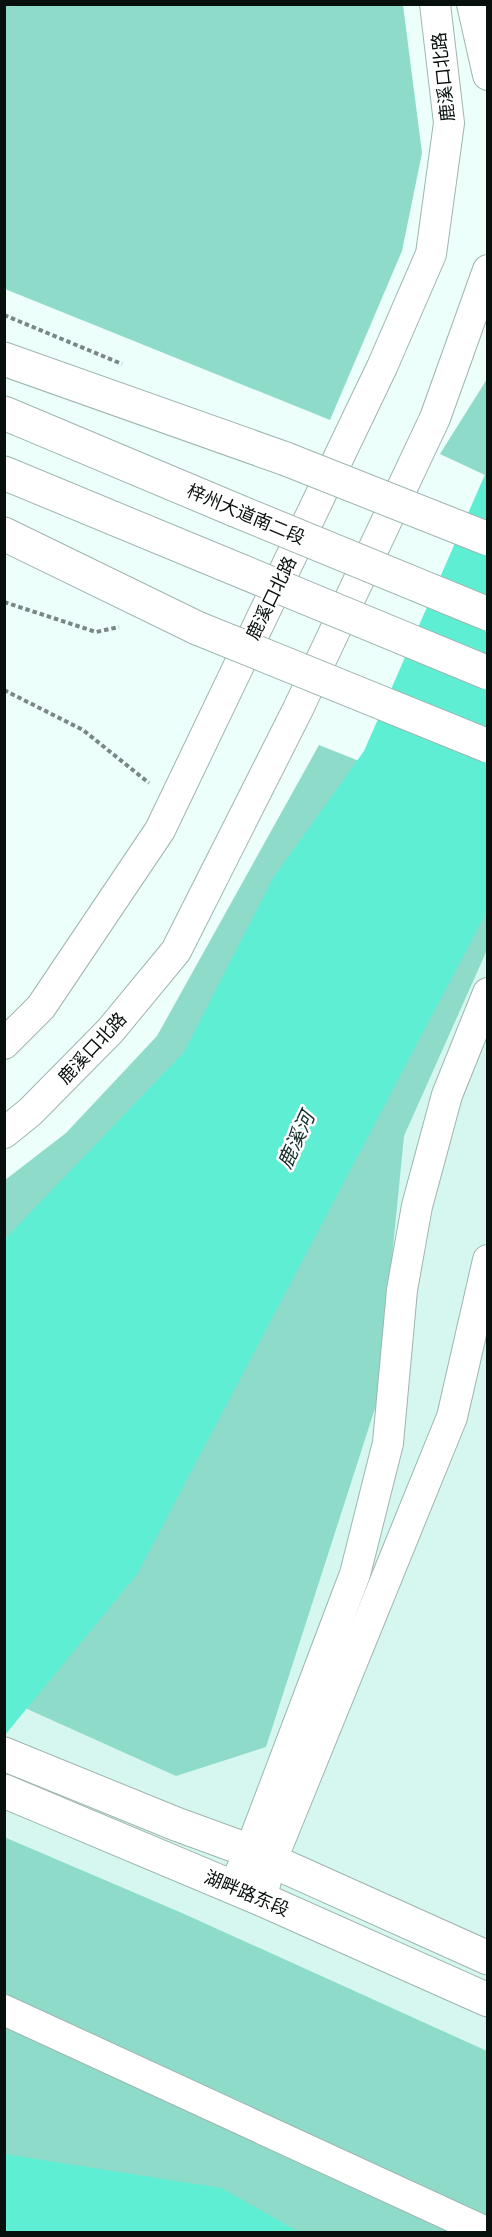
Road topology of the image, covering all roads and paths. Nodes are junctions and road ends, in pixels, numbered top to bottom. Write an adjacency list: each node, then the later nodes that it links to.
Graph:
1 (435, 4): 16 (street, 鹿溪口北路)
2 (472, 4): 3 (street)
3 (488, 75)
4 (488, 270): 19 (street, 鹿溪口北路)
5 (4, 359): 9 (main road, bridge)
6 (4, 413): 11 (main road, 梓州大道南二段, bridge)
7 (4, 473): 13 (main road, bridge)
8 (4, 534): 12 (main road)
9 (488, 539)
10 (4, 602): 12 (path)
11 (488, 614)
12 (184, 622): 15 (main road, bridge)
13 (488, 673)
14 (4, 690): 16 (path)
15 (488, 746)
16 (173, 803): 18 (street, 鹿溪口北路)
17 (488, 993): 23 (street)
18 (4, 1044)
19 (4, 1132)
20 (488, 1260): 23 (street)
21 (4, 1754): 23 (main road, 湖畔路东段)
22 (4, 1791): 24 (main road, 湖畔路东段)
23 (261, 1856): 24 (street); 25 (main road, 湖畔路东段)
24 (247, 1893): 26 (main road, 湖畔路东段)
25 (488, 1958)
26 (488, 2000)
27 (4, 2010): 28 (street)
28 (486, 2232)

